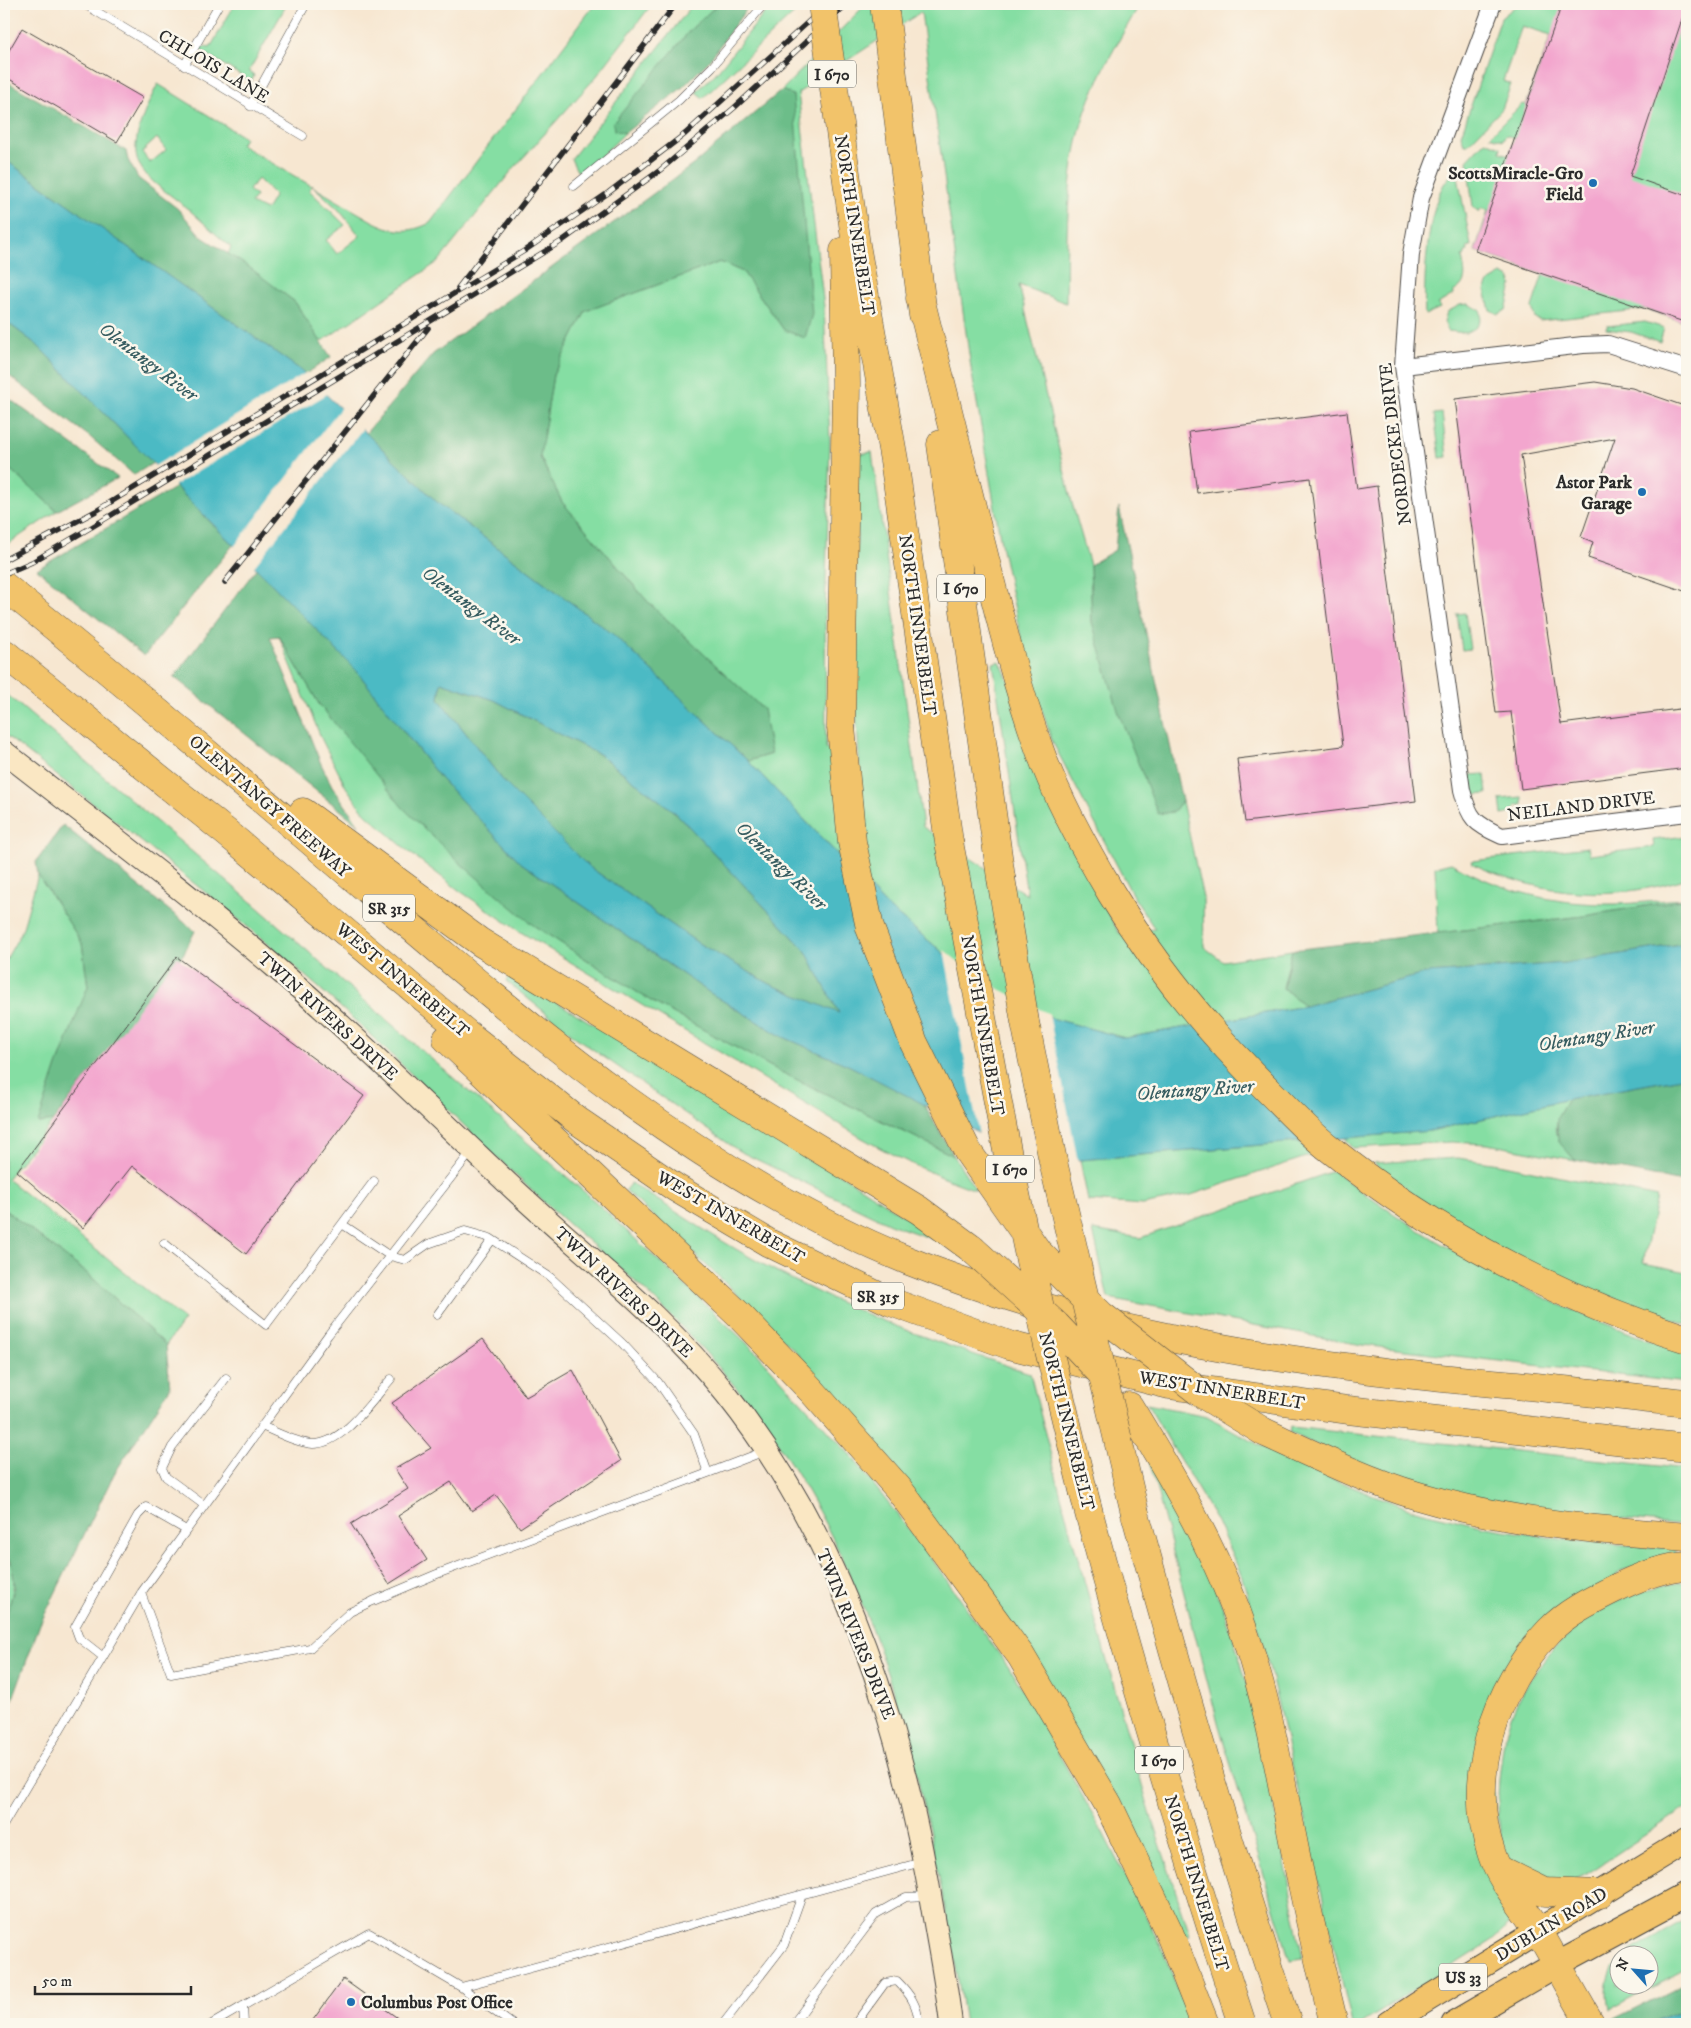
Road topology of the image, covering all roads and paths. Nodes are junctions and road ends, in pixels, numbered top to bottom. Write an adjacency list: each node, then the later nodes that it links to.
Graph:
1 (84, 4): 8 (lane, CHLOIS LANE)
2 (219, 4): 8 (lane)
3 (306, 4): 9 (lane)
4 (764, 4): 12 (lane)
5 (822, 4): 11 (highway, NORTH INNERBELT / I 670, bridge)
6 (884, 4): 13 (highway, I 670)
7 (1493, 4): 14 (street, NORDECKE DRIVE)
8 (184, 66): 9 (lane, CHLOIS LANE)
9 (250, 106): 10 (lane, CHLOIS LANE)
10 (303, 136)
11 (842, 144): 40 (highway, bridge); 66 (highway, NORTH INNERBELT / I 670, bridge)
12 (574, 186)
13 (920, 298): 30 (highway); 67 (highway, I 670, bridge)
14 (1403, 366): 15 (street); 21 (street, NORDECKE DRIVE)
15 (1687, 369)
16 (4, 586): 18 (highway, OLENTANGY FREEWAY / SR 315)
17 (4, 653): 22 (highway, SR 315)
18 (178, 727): 33 (highway, OLENTANGY FREEWAY / SR 315); 68 (highway, bridge)
19 (4, 752): 23 (main road, TWIN RIVERS DRIVE)
20 (1687, 813): 21 (street, NEILAND DRIVE)
21 (1480, 826)
22 (227, 834): 35 (highway, WEST INNERBELT / SR 315); 65 (highway)
23 (473, 1150): 28 (lane); 36 (main road, TWIN RIVERS DRIVE)
24 (374, 1181): 25 (lane)
25 (342, 1224): 27 (lane); 28 (lane)
26 (492, 1240): 28 (lane); 29 (lane); 37 (lane)
27 (164, 1243)
28 (390, 1256): 34 (lane)
29 (437, 1315)
30 (1687, 1339)
31 (226, 1378): 38 (lane)
32 (391, 1379): 34 (lane)
33 (1687, 1403)
34 (261, 1426): 38 (lane)
35 (1687, 1448)
36 (767, 1450): 37 (lane); 46 (main road, TWIN RIVERS DRIVE)
37 (708, 1473): 42 (lane)
38 (204, 1505): 39 (lane)
39 (186, 1530): 42 (lane); 43 (lane)
40 (1687, 1537)
41 (1687, 1566): 47 (highway)
42 (141, 1593): 43 (lane)
43 (102, 1656): 44 (lane)
44 (4, 1824)
45 (1687, 1840): 48 (main road, DUBLIN ROAD / US 33)
46 (924, 1861): 50 (lane); 51 (main road, TWIN RIVERS DRIVE)
47 (1499, 1869): 48 (highway); 52 (highway)
48 (1600, 1894): 52 (main road, DUBLIN ROAD / US 33)
49 (1687, 1894): 53 (main road, DUBLIN ROAD / US 33)
50 (802, 1895): 54 (lane); 60 (lane)
51 (931, 1896): 61 (lane); 64 (main road, TWIN RIVERS DRIVE)
52 (1539, 1932): 53 (highway); 69 (main road, DUBLIN ROAD / US 33)
53 (1557, 1964): 56 (highway); 70 (main road, DUBLIN ROAD / US 33)
54 (461, 1987): 55 (lane); 59 (lane)
55 (243, 2006): 57 (lane); 58 (lane)
56 (1587, 2017)
57 (212, 2024)
58 (244, 2024)
59 (512, 2024)
60 (723, 2024)
61 (793, 2024)
62 (855, 2024): 63 (lane)
63 (918, 2024)
64 (950, 2024)
65 (1205, 2024)
66 (1242, 2024)
67 (1288, 2024)
68 (1334, 2024)
69 (1389, 2024)
70 (1454, 2024)

